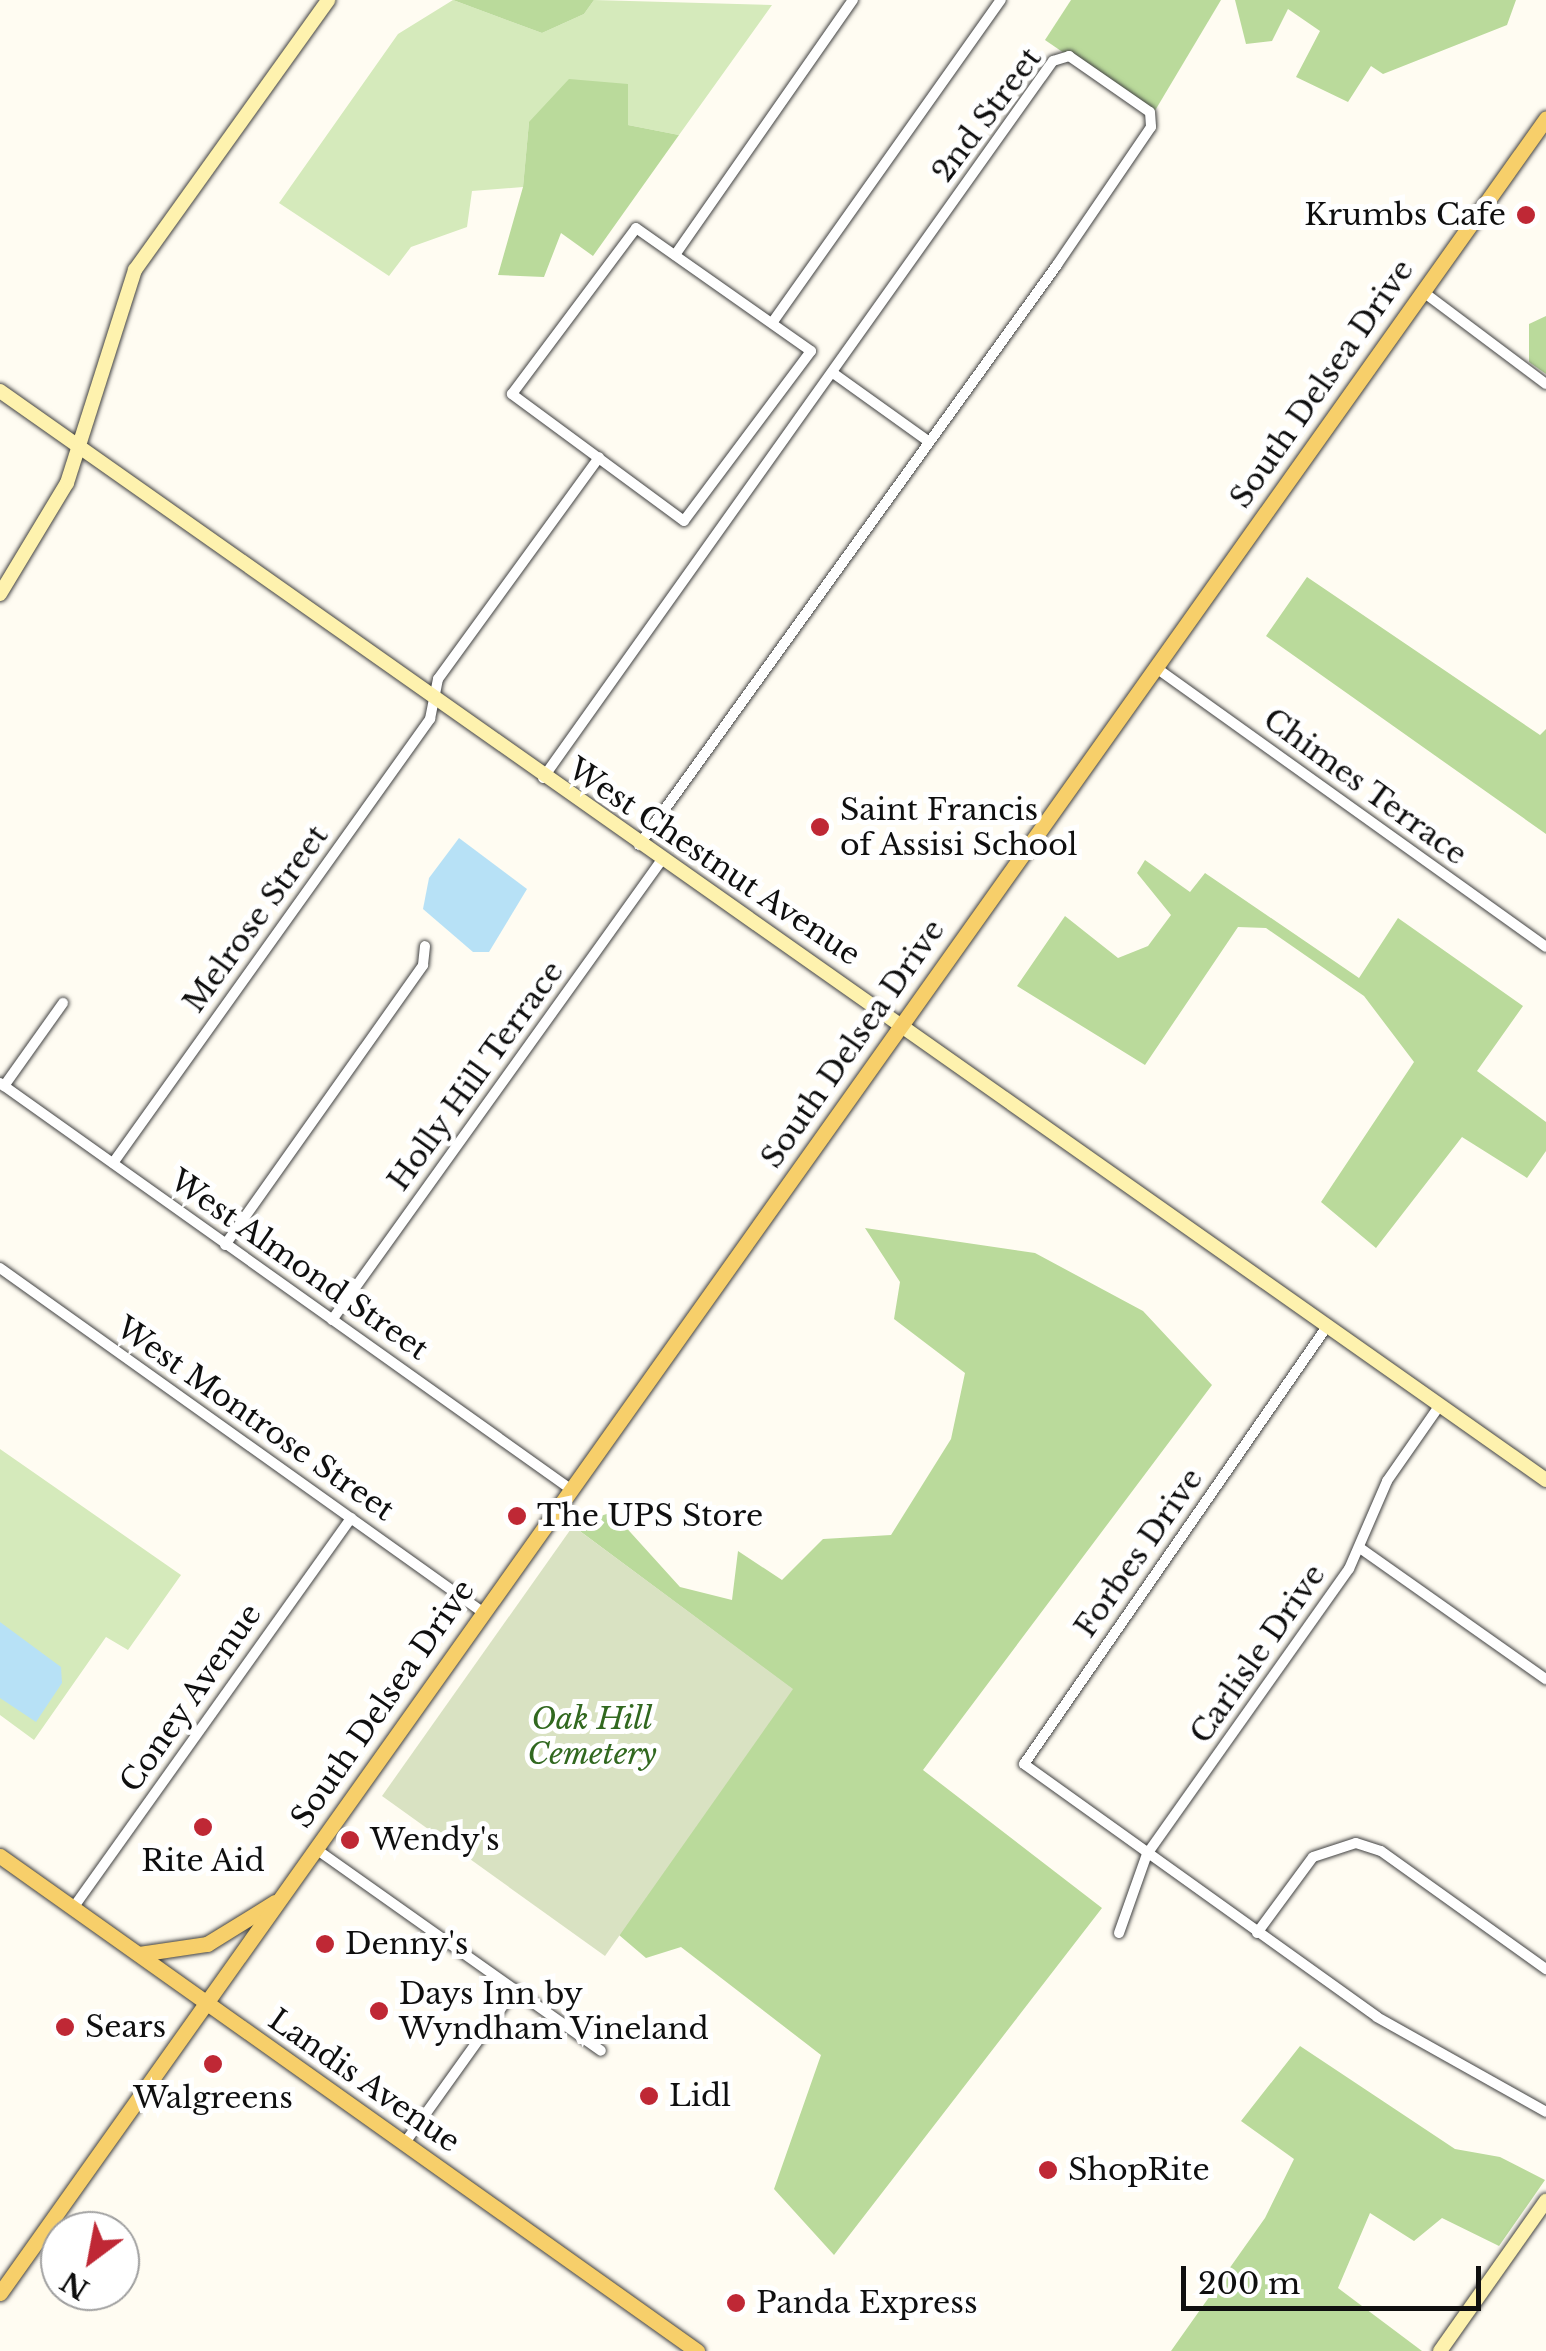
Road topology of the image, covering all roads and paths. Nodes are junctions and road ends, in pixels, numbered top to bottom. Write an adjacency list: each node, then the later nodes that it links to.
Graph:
1 (328, 0): 12 (street)
2 (853, 0): 5 (street)
3 (1001, 0): 7 (street)
4 (1546, 118): 6 (main road, South Delsea Drive)
5 (674, 255): 7 (street); 13 (street)
6 (1422, 291): 9 (street); 15 (main road, South Delsea Drive)
7 (772, 323): 13 (street)
8 (833, 373): 11 (street); 11 (street, 2nd Street); 17 (street, 2nd Street)
9 (1546, 384)
10 (0, 391): 12 (street, West Chestnut Avenue)
11 (928, 441): 18 (street, 2nd Street)
12 (81, 448): 14 (street); 16 (street, West Chestnut Avenue)
13 (599, 457): 16 (street, Melrose Street)
14 (0, 594)
15 (1155, 667): 21 (street, Chimes Terrace); 23 (main road, South Delsea Drive)
16 (434, 700): 17 (street, West Chestnut Avenue); 25 (street, Melrose Street)
17 (543, 778): 18 (street, West Chestnut Avenue)
18 (639, 846): 19 (street, West Chestnut Avenue)
19 (660, 862): 23 (street, West Chestnut Avenue); 28 (street, Holly Hill Terrace)
20 (425, 946): 26 (street)
21 (1546, 947)
22 (63, 1002): 24 (street)
23 (901, 1023): 29 (street, West Chestnut Avenue); 32 (main road, South Delsea Drive)
24 (2, 1085): 25 (street, West Almond Street)
25 (113, 1163): 26 (street, West Almond Street)
26 (225, 1245): 28 (street, West Almond Street)
27 (0, 1268): 33 (street, West Montrose Street)
28 (332, 1320): 32 (street, West Almond Street)
29 (1328, 1325): 30 (street, West Chestnut Avenue); 38 (street, Forbes Drive)
30 (1440, 1405): 31 (street, West Chestnut Avenue); 34 (street, Carlisle Drive)
31 (1546, 1480)
32 (569, 1488): 35 (main road, South Delsea Drive)
33 (351, 1518): 35 (street, West Montrose Street); 41 (street, Coney Avenue)
34 (1360, 1548): 36 (street); 38 (street, Carlisle Drive)
35 (481, 1611): 37 (main road, South Delsea Drive)
36 (1546, 1679)
37 (316, 1849): 40 (main road, South Delsea Drive); 46 (street)
38 (1148, 1854): 42 (street, Carlisle Drive); 43 (street)
39 (0, 1856): 41 (main road, Landis Avenue)
40 (282, 1897): 44 (main road); 47 (main road, South Delsea Drive)
41 (73, 1908): 44 (main road, Landis Avenue)
42 (1119, 1933)
43 (1257, 1933): 45 (street); 49 (street)
44 (139, 1954): 47 (main road, Landis Avenue)
45 (1546, 1969)
46 (515, 1990): 48 (street); 50 (street)
47 (207, 2004): 50 (main road, Landis Avenue); 52 (main road, South Delsea Drive)
48 (601, 2051)
49 (1546, 2112)
50 (404, 2144): 53 (main road, Landis Avenue)
51 (1546, 2201): 54 (street)
52 (0, 2293)
53 (697, 2351)
54 (1440, 2351)

